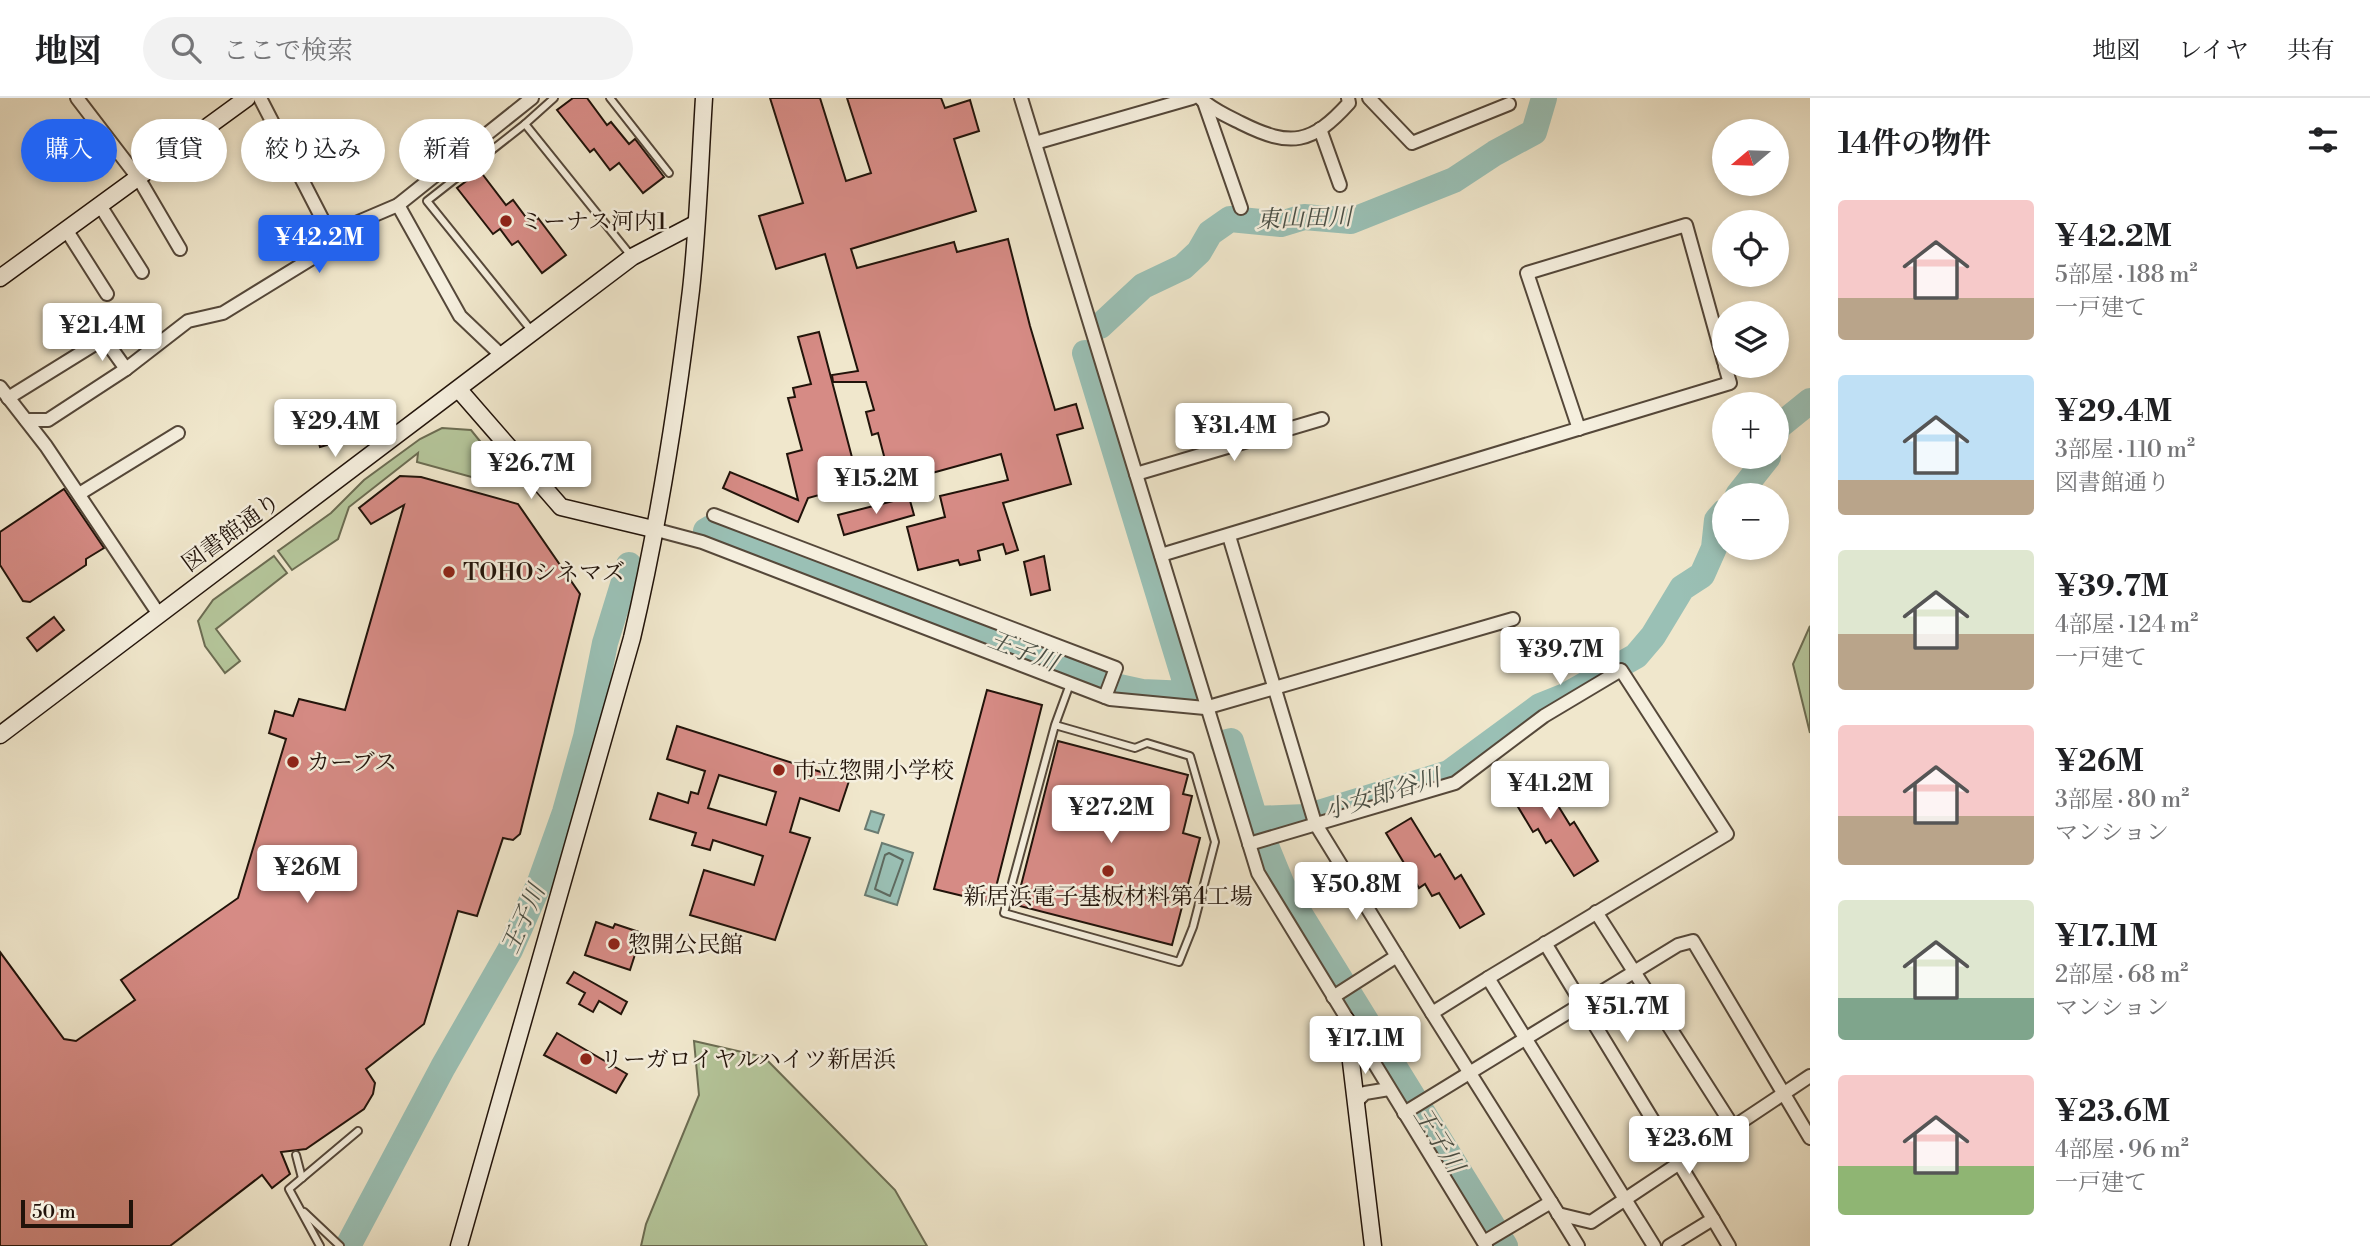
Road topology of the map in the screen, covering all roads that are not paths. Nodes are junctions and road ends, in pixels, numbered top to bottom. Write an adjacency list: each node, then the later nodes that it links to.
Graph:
1 (77, 98): 17 (street)
2 (247, 98): 13 (street)
3 (260, 98): 27 (street)
4 (532, 98): 22 (street)
5 (554, 98): 14 (lane)
6 (610, 98): 18 (lane)
7 (705, 98): 25 (street)
8 (1021, 98): 16 (street)
9 (1369, 98): 11 (street); 12 (street)
10 (1199, 99): 15 (street); 16 (street); 24 (street)
11 (1349, 100): 15 (street)
12 (1509, 104)
13 (219, 119)
14 (525, 124): 29 (lane); 34 (lane)
15 (1320, 129): 21 (street)
16 (1035, 143): 44 (street)
17 (131, 169)
18 (668, 173)
19 (135, 182): 23 (street)
20 (141, 182): 28 (street)
21 (1340, 185)
22 (398, 205): 27 (street); 35 (street)
23 (101, 207): 26 (street); 30 (street)
24 (1241, 208)
25 (695, 224): 29 (street, 図書館通り); 47 (street)
26 (67, 231): 31 (street); 32 (street)
27 (330, 234): 36 (street)
28 (180, 249)
29 (632, 257): 34 (street, 図書館通り)
30 (142, 272)
31 (0, 278)
32 (107, 294)
33 (1712, 320): 42 (street)
34 (532, 332): 35 (street, 図書館通り)
35 (501, 355): 38 (street, 図書館通り)
36 (126, 369): 39 (street); 41 (street)
37 (1728, 378): 42 (street)
38 (460, 391): 47 (street); 50 (street, 図書館通り)
39 (4, 393): 41 (street)
40 (1322, 419): 44 (street)
41 (26, 420): 45 (street)
42 (1579, 429): 48 (street)
43 (178, 433): 45 (street)
44 (1136, 474): 49 (street)
45 (79, 495): 50 (street)
46 (714, 515): 54 (street)
47 (653, 529): 52 (street); 89 (street)
48 (1229, 536): 49 (street); 53 (street)
49 (1161, 555): 55 (street)
50 (159, 613): 57 (street, 図書館通り)
51 (1513, 620): 53 (street)
52 (1070, 684): 54 (street); 56 (lane)
53 (1275, 688): 55 (street); 58 (street)
54 (1105, 697): 55 (street)
55 (1205, 708): 59 (street)
56 (1055, 725): 56 (lane)
57 (0, 735)
58 (1314, 816): 59 (street); 60 (street); 62 (street)
59 (1251, 843): 65 (street)
60 (1596, 912): 61 (street); 63 (street)
61 (1545, 943): 64 (street); 66 (street)
62 (1396, 956): 65 (street); 67 (street)
63 (1634, 972): 66 (street); 73 (street); 76 (street)
64 (1488, 978): 67 (street); 69 (street)
65 (1335, 995): 68 (street)
66 (1583, 1003): 69 (street); 80 (street)
67 (1432, 1013): 70 (street)
68 (1346, 1020): 72 (street); 74 (street)
69 (1525, 1039): 70 (street); 82 (street)
70 (1469, 1073): 75 (street); 84 (street)
71 (1810, 1076): 73 (street)
72 (1389, 1089): 74 (street); 75 (street)
73 (1783, 1093): 76 (street); 78 (street)
74 (1356, 1102): 90 (street)
75 (1405, 1113): 86 (street)
76 (1732, 1125): 80 (street)
77 (358, 1131): 81 (lane)
78 (1810, 1138)
79 (296, 1155): 81 (lane)
80 (1680, 1161): 82 (street); 85 (street)
81 (302, 1178): 83 (lane)
82 (1625, 1200): 84 (street); 92 (street)
83 (297, 1206): 87 (lane); 88 (lane)
84 (1555, 1208): 86 (street); 91 (street)
85 (1713, 1219): 93 (street); 94 (street)
86 (1485, 1243)
87 (320, 1246)
88 (340, 1246)
89 (458, 1246)
90 (1373, 1246)
91 (1578, 1246)
92 (1654, 1246)
93 (1669, 1246)
94 (1729, 1246)

